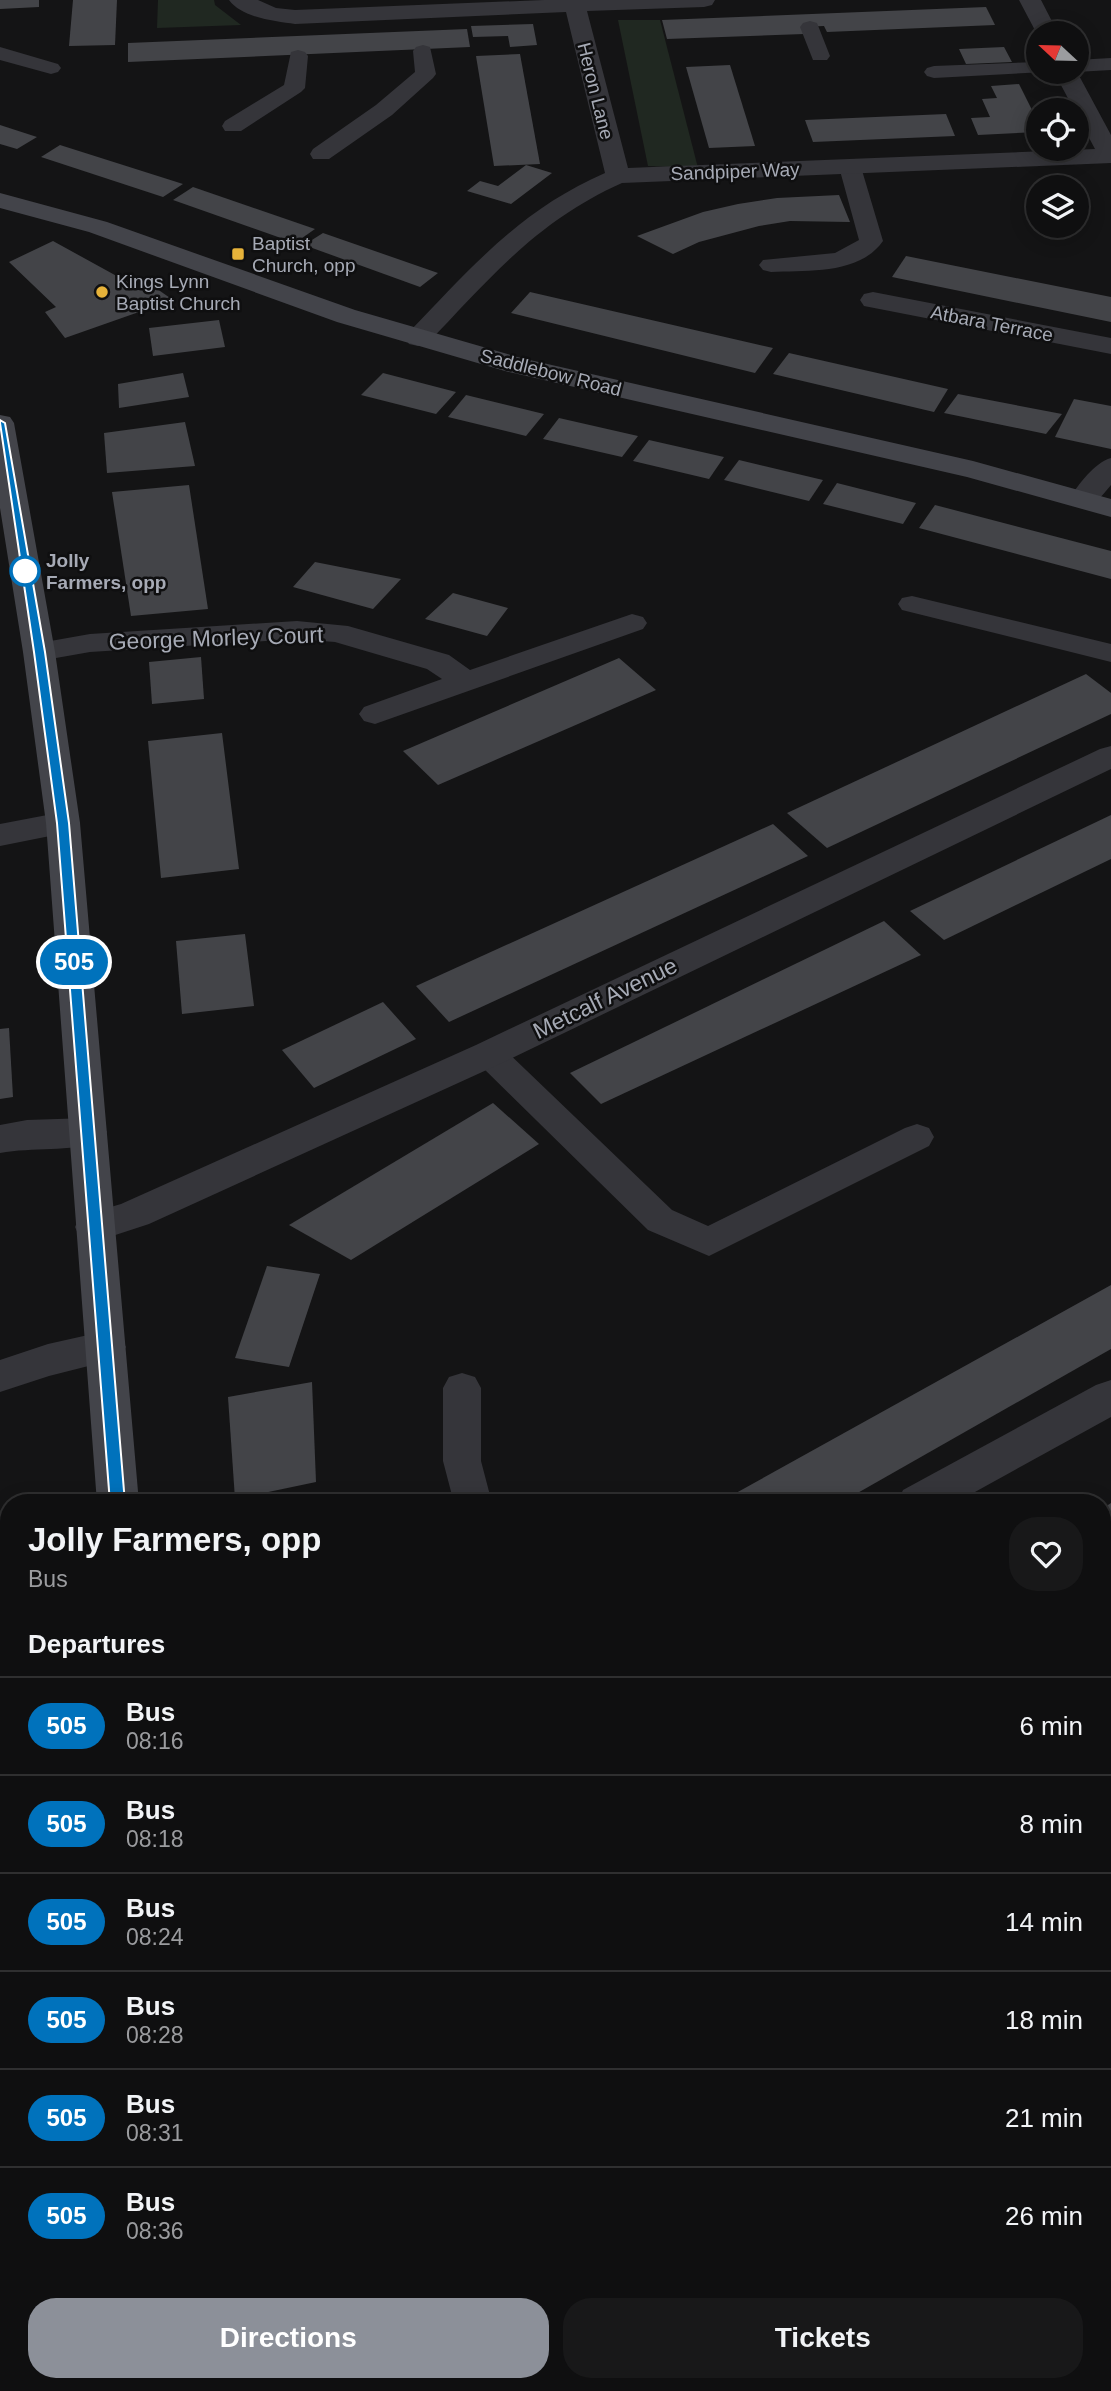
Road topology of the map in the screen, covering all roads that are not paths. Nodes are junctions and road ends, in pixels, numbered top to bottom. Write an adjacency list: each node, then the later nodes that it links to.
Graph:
1 (240, 0): 9 (street)
2 (689, 0): 3 (street); 5 (street)
3 (705, 0)
4 (1030, 0): 8 (street)
5 (575, 6): 7 (street); 22 (street, Heron Lane)
6 (806, 16): 11 (lane)
7 (427, 20): 9 (street); 19 (lane)
8 (1041, 21)
9 (296, 36): 18 (lane)
10 (0, 53): 14 (lane)
11 (820, 56)
12 (1111, 64): 13 (lane)
13 (1089, 65)
14 (51, 68)
15 (1026, 68): 16 (lane)
16 (934, 72)
17 (1072, 84): 20 (street)
18 (233, 126)
19 (321, 154)
20 (1110, 156): 21 (street, Sandpiper Way)
21 (850, 167): 22 (street, Sandpiper Way); 24 (lane)
22 (618, 176): 26 (street, Sandpiper Way)
23 (1, 200): 26 (street, Saddlebow Road)
24 (771, 265)
25 (873, 300): 27 (street, Atbara Terrace)
26 (418, 338): 30 (street, Saddlebow Road)
27 (1111, 346)
28 (0, 423): 34 (street)
29 (1111, 467): 30 (street)
30 (1083, 499): 31 (street, Saddlebow Road)
31 (1111, 508)
32 (912, 604): 35 (lane)
33 (632, 623): 36 (street)
34 (39, 652): 36 (street, George Morley Court); 39 (street)
35 (1111, 653)
36 (467, 682): 37 (street)
37 (375, 714)
38 (1111, 755): 41 (street, Metcalf Avenue)
39 (63, 823): 40 (street); 42 (street)
40 (0, 835)
41 (489, 1054): 43 (lane); 45 (street, Metcalf Avenue)
42 (88, 1132): 44 (street); 45 (street)
43 (917, 1137)
44 (0, 1139)
45 (94, 1227): 46 (street)
46 (106, 1347): 47 (street); 50 (street)
47 (0, 1376)
48 (462, 1388): 51 (lane)
49 (1111, 1397): 52 (street)
50 (117, 1494)
51 (471, 1494)
52 (934, 1494)

